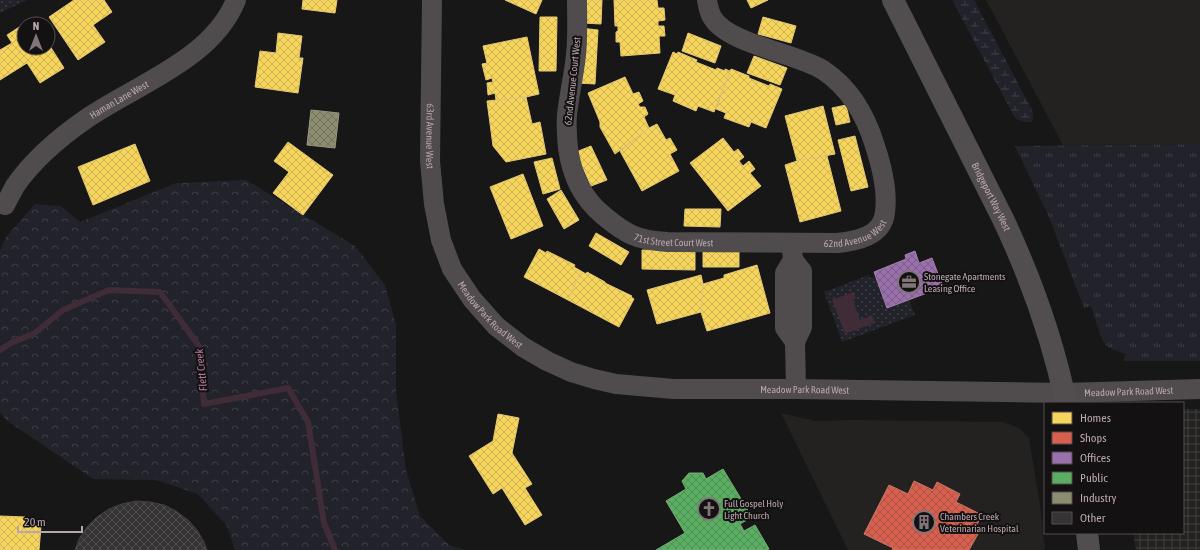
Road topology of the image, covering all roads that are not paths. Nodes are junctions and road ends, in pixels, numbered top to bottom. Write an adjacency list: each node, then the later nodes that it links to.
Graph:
1 (236, 0): 7 (street, Haman Lane West)
2 (432, 0): 9 (street, 63rd Avenue West)
3 (577, 0): 6 (street, 62nd Avenue Court West)
4 (707, 0): 8 (street, 62nd Avenue West)
5 (893, 0): 12 (main road, Bridgeport Way West)
6 (578, 184): 8 (street, 71st Street Court West)
7 (5, 205)
8 (792, 252): 10 (street)
9 (452, 269): 10 (street, Meadow Park Road West)
10 (796, 389): 12 (street, Meadow Park Road West)
11 (1200, 389): 12 (street, Meadow Park Road West)
12 (1065, 398)
13 (1087, 534): 14 (main road)
14 (1089, 550)

